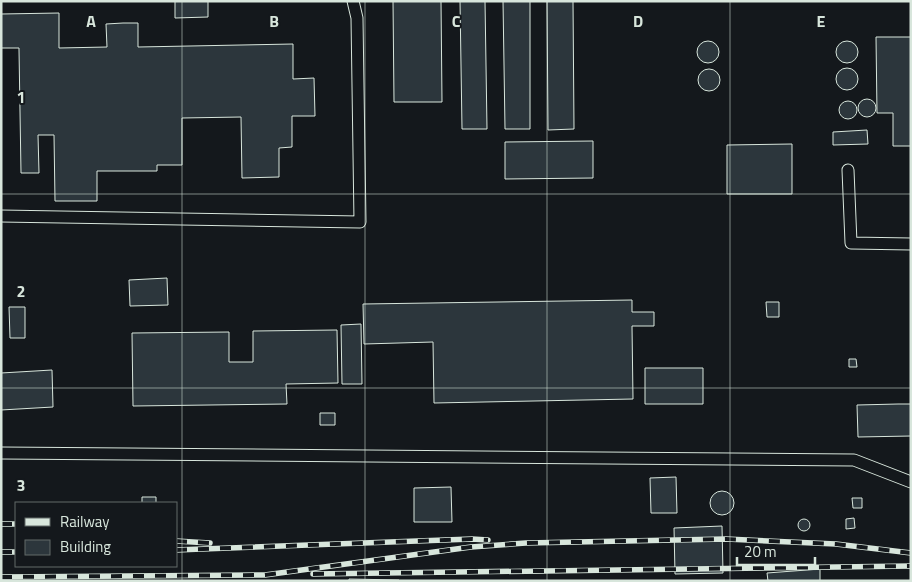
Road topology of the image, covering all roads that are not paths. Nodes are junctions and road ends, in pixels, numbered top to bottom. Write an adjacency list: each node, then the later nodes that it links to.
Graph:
1 (353, 1): 3 (lane)
2 (848, 170): 4 (lane)
3 (1, 216)
4 (911, 244)
5 (1, 454): 6 (lane)
6 (911, 482)

